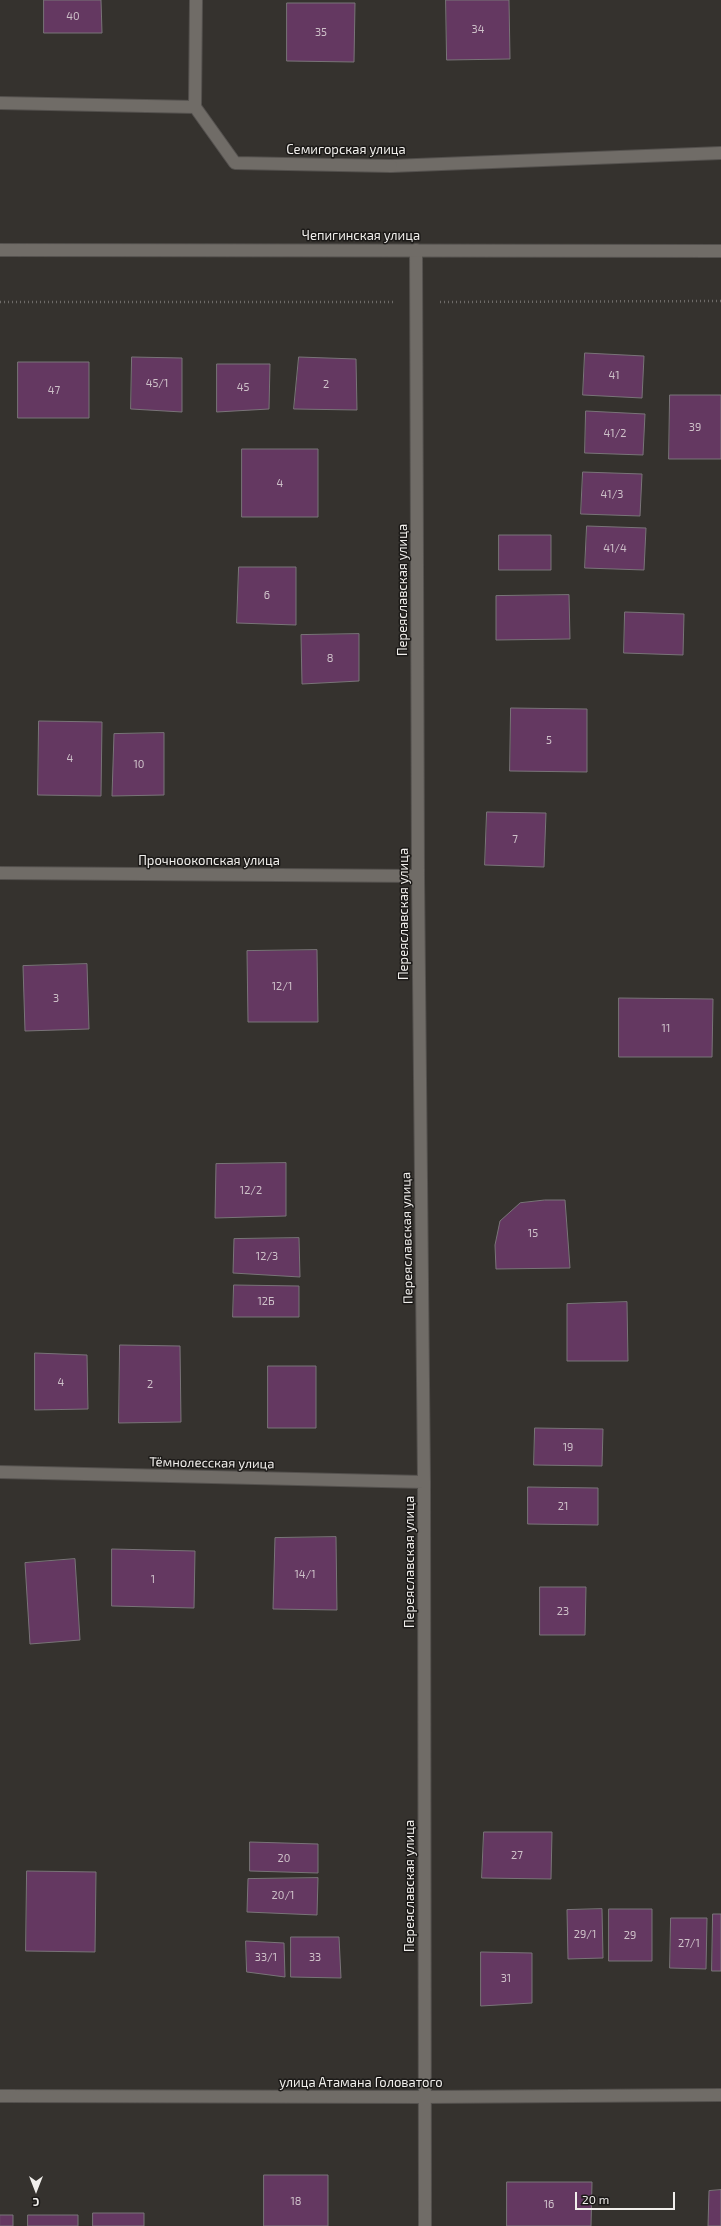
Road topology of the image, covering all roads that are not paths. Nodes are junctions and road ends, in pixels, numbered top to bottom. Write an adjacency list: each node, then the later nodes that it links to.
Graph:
1 (196, 0): 3 (street)
2 (0, 103): 3 (street)
3 (195, 107): 4 (street, Семигорская улица)
4 (721, 153)
5 (0, 250): 6 (street, Чепигинская улица)
6 (416, 250): 7 (street, Чепигинская улица); 9 (street, Переяславская улица)
7 (721, 251)
8 (0, 873): 9 (street, Прочноокопская улица)
9 (418, 876): 11 (street, Переяславская улица)
10 (0, 1472): 11 (street, Тёмнолесская улица)
11 (424, 1482): 14 (street, Переяславская улица)
12 (721, 2095): 14 (street, улица Атамана Головатого)
13 (0, 2096): 14 (street, улица Атамана Головатого)
14 (424, 2097): 15 (street, Переяславская улица)
15 (425, 2226)

